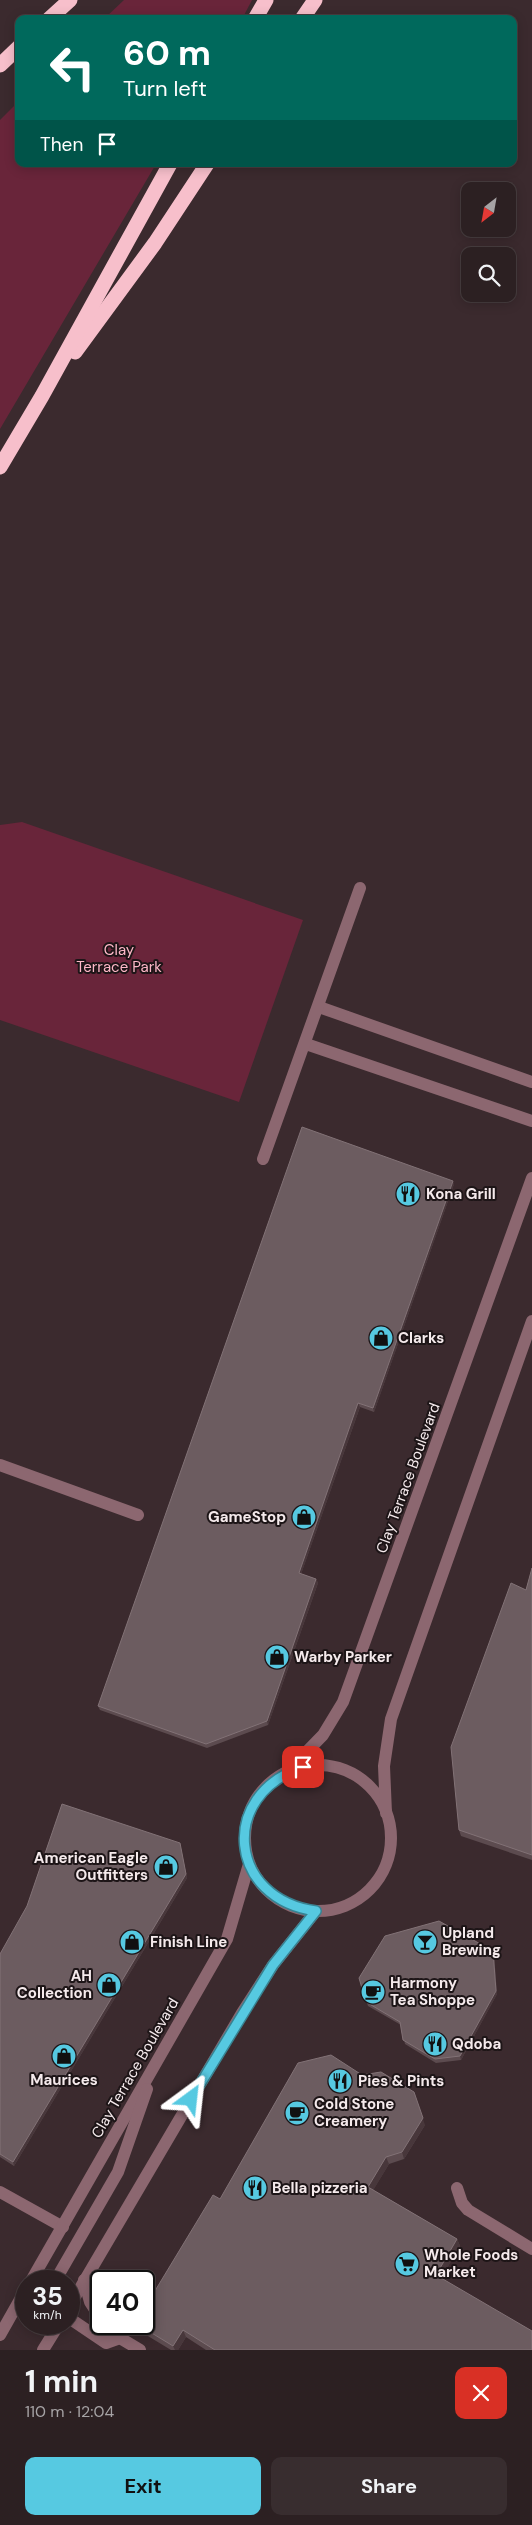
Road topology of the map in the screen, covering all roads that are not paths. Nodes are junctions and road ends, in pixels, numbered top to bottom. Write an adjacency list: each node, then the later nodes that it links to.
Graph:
1 (70, 0): 4 (highway)
2 (266, 0): 5 (highway)
3 (315, 0): 6 (highway)
4 (53, 15)
5 (257, 15)
6 (305, 15)
7 (15, 51): 8 (highway)
8 (0, 66)
9 (168, 167): 11 (highway)
10 (205, 167): 11 (highway)
11 (42, 396): 12 (highway)
12 (0, 467)
13 (360, 888): 14 (street)
14 (319, 1007): 15 (street); 16 (street)
15 (306, 1044): 17 (street); 18 (street)
16 (532, 1082)
17 (532, 1121)
18 (263, 1159)
19 (532, 1178): 23 (street, Clay Terrace Boulevard)
20 (532, 1321): 24 (street)
21 (0, 1465): 22 (street)
22 (138, 1515)
23 (286, 1772): 24 (street); 25 (street)
24 (386, 1813): 26 (street)
25 (249, 1864): 26 (street); 27 (street, Clay Terrace Boulevard)
26 (316, 1911): 34 (street)
27 (158, 2058): 30 (street, Clay Terrace Boulevard); 33 (street)
28 (457, 2188): 31 (street)
29 (0, 2192): 30 (street)
30 (63, 2226): 32 (street, Clay Terrace Boulevard)
31 (532, 2249)
32 (37, 2270)
33 (61, 2270)
34 (84, 2280): 35 (street); 36 (street)
35 (80, 2287)
36 (90, 2302)
37 (15, 2308): 39 (street)
38 (80, 2325): 42 (street)
39 (0, 2335)
40 (52, 2335): 43 (street)
41 (118, 2335): 42 (street)
42 (120, 2338): 44 (street)
43 (43, 2350)
44 (140, 2350)

